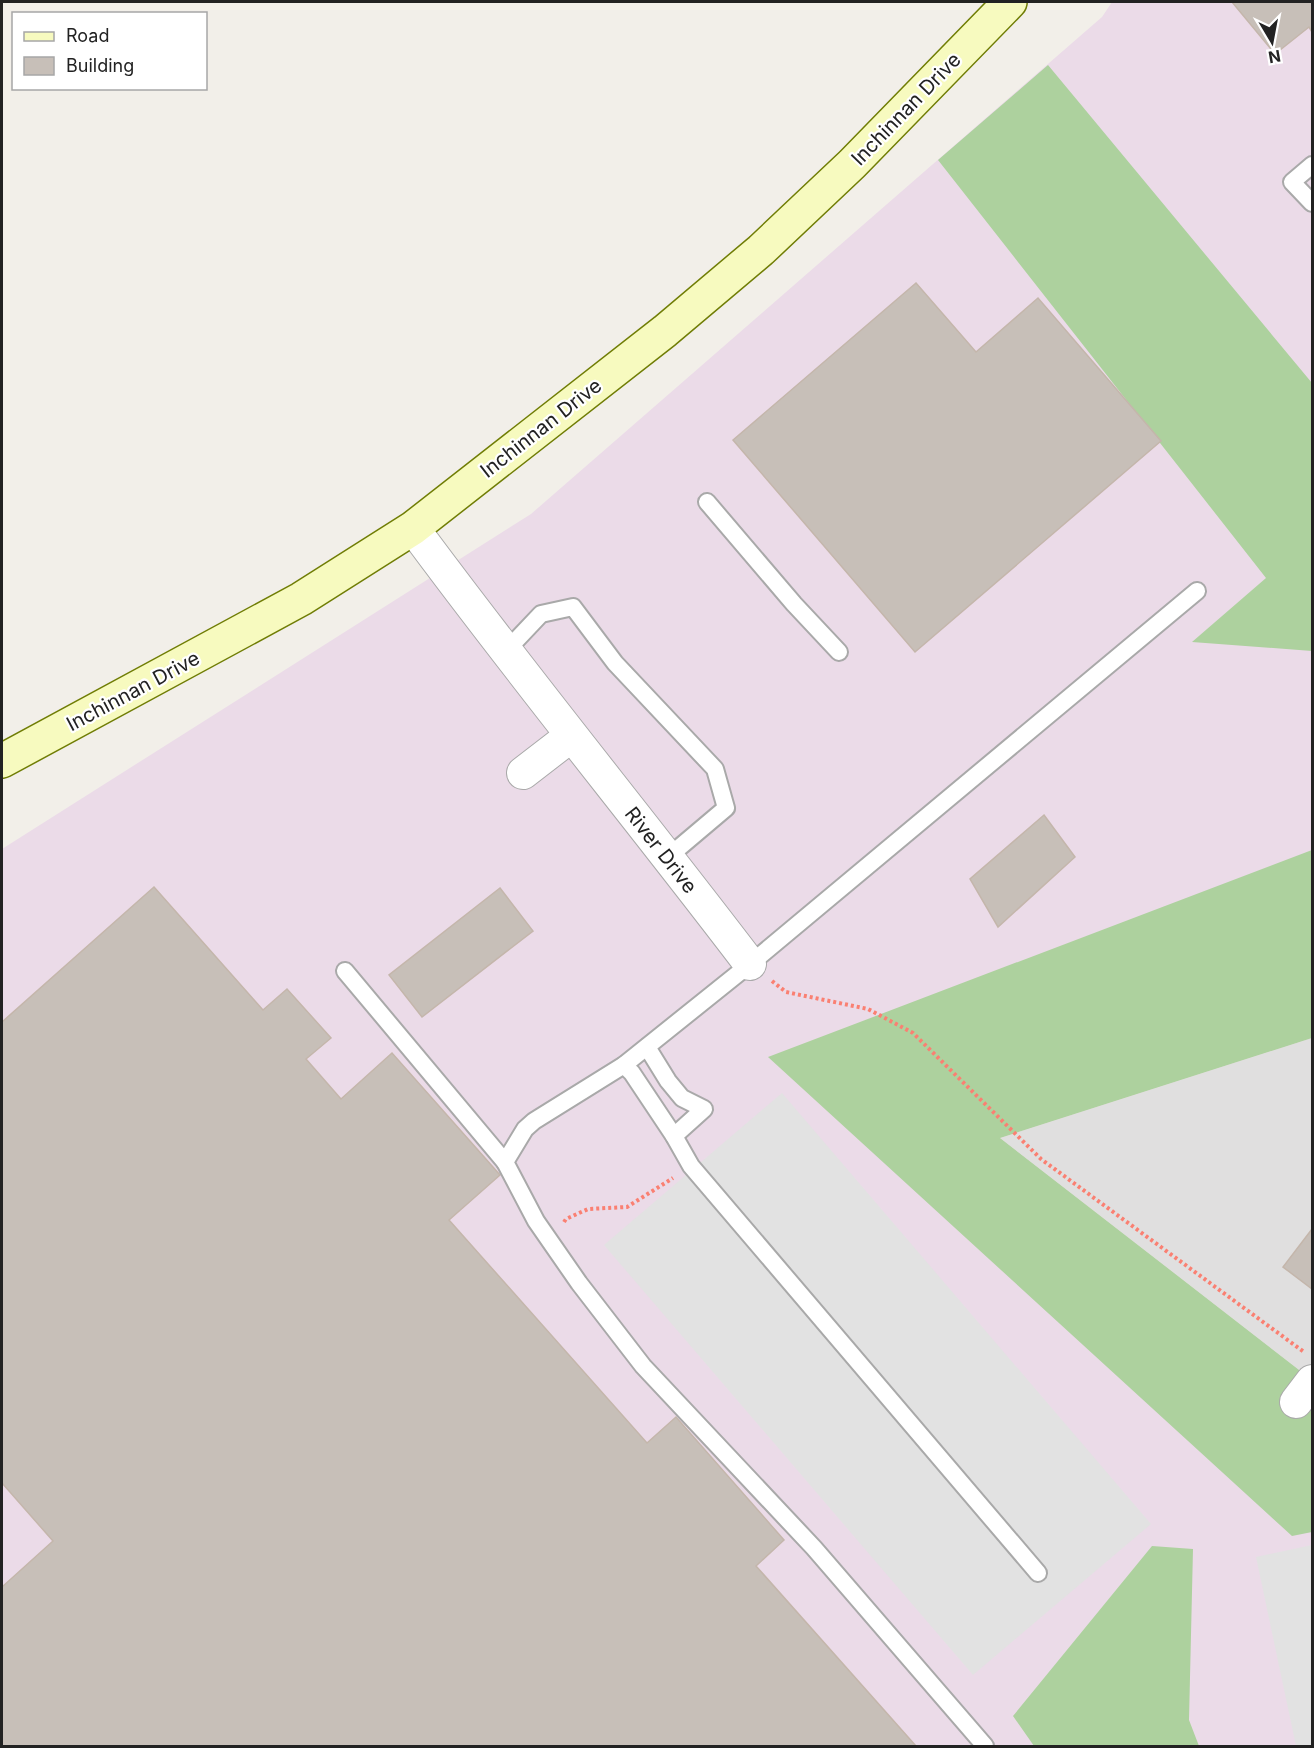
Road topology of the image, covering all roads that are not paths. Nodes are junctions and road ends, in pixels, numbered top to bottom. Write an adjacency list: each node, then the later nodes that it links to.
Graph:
1 (1010, 2): 5 (street, Inchinnan Drive)
2 (1312, 165): 3 (lane)
3 (1312, 203)
4 (707, 502): 8 (lane)
5 (413, 528): 7 (street, River Drive); 10 (street, Inchinnan Drive)
6 (1197, 591): 13 (lane)
7 (506, 651): 9 (street, River Drive); 12 (lane)
8 (839, 652)
9 (571, 736): 11 (street); 12 (street, River Drive)
10 (2, 761)
11 (523, 773)
12 (668, 857): 13 (street, River Drive)
13 (750, 964): 15 (lane)
14 (345, 971): 18 (lane)
15 (647, 1047): 16 (lane); 17 (lane)
16 (624, 1065): 17 (lane); 18 (lane)
17 (674, 1136): 19 (lane)
18 (505, 1162): 20 (lane)
19 (1038, 1572)
20 (985, 1746)

